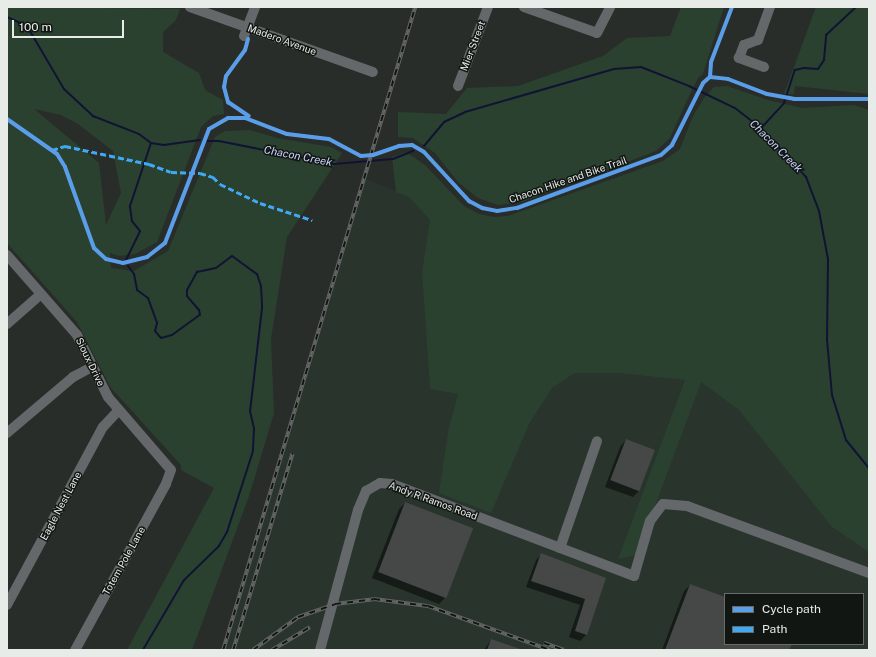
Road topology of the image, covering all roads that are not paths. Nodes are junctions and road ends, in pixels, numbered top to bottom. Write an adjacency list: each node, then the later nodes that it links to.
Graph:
1 (190, 7): 7 (street, Madero Avenue)
2 (255, 7): 7 (street)
3 (488, 7): 10 (street, Mier Street)
4 (524, 7): 5 (street)
5 (610, 7)
6 (770, 7): 8 (street)
7 (246, 32): 9 (street, Madero Avenue)
8 (764, 67)
9 (373, 72)
10 (458, 86)
11 (7, 255): 12 (street, Sioux Drive)
12 (41, 294): 13 (street); 14 (street, Sioux Drive)
13 (7, 324)
14 (92, 367): 15 (street, Sioux Drive); 16 (street)
15 (119, 410): 18 (street, Sioux Drive); 21 (street, Eagle Nest Lane)
16 (7, 434)
17 (597, 441): 19 (street)
18 (171, 470): 22 (street, Totem Pole Lane)
19 (560, 548): 20 (street, Andy R Ramos Road); 23 (street, Andy R Ramos Road)
20 (869, 573)
21 (7, 605)
22 (75, 650)
23 (320, 650)

